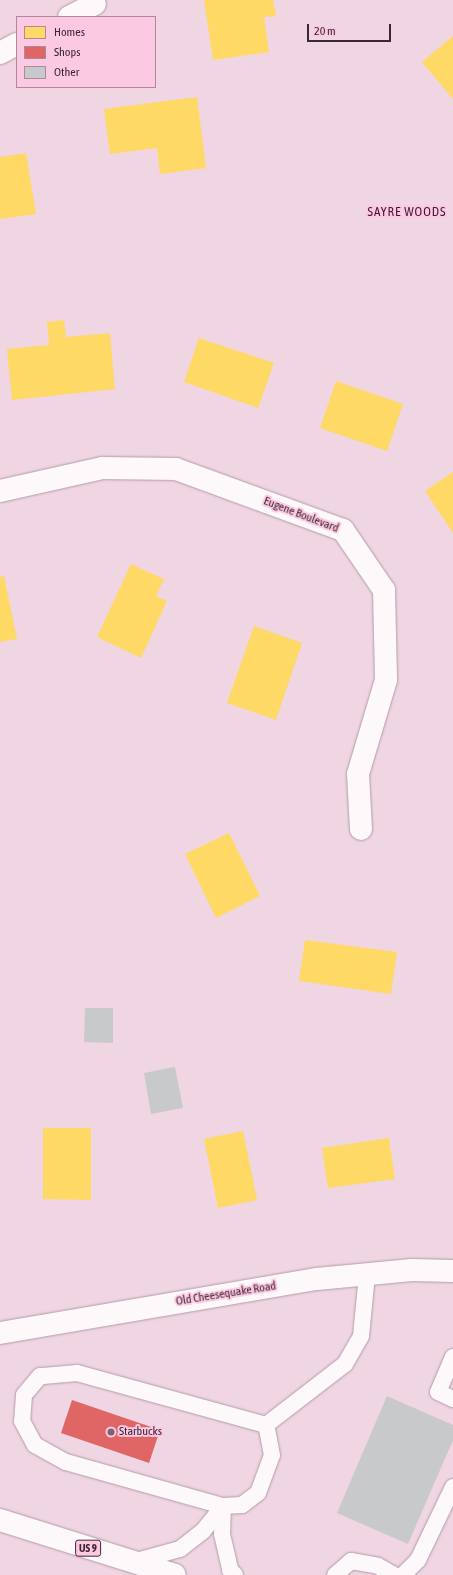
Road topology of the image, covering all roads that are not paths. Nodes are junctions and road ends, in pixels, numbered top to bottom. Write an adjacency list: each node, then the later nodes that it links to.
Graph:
1 (95, 4): 2 (main road)
2 (71, 16)
3 (16, 45): 4 (main road)
4 (0, 53)
5 (0, 491): 6 (main road, Eugene Boulevard)
6 (361, 829)
7 (453, 1271): 8 (main road, Old Cheesequake Road)
8 (368, 1275): 9 (main road, Old Cheesequake Road); 12 (lane)
9 (0, 1334)
10 (453, 1356): 11 (lane)
11 (453, 1399)
12 (266, 1425): 14 (lane); 14 (lane)
13 (453, 1487): 21 (lane)
14 (223, 1506): 16 (lane); 18 (lane)
15 (0, 1520): 16 (main road, US 9)
16 (133, 1562): 17 (main road, US 9)
17 (175, 1575)
18 (234, 1575)
19 (335, 1575): 20 (lane)
20 (394, 1575)
21 (403, 1575)

